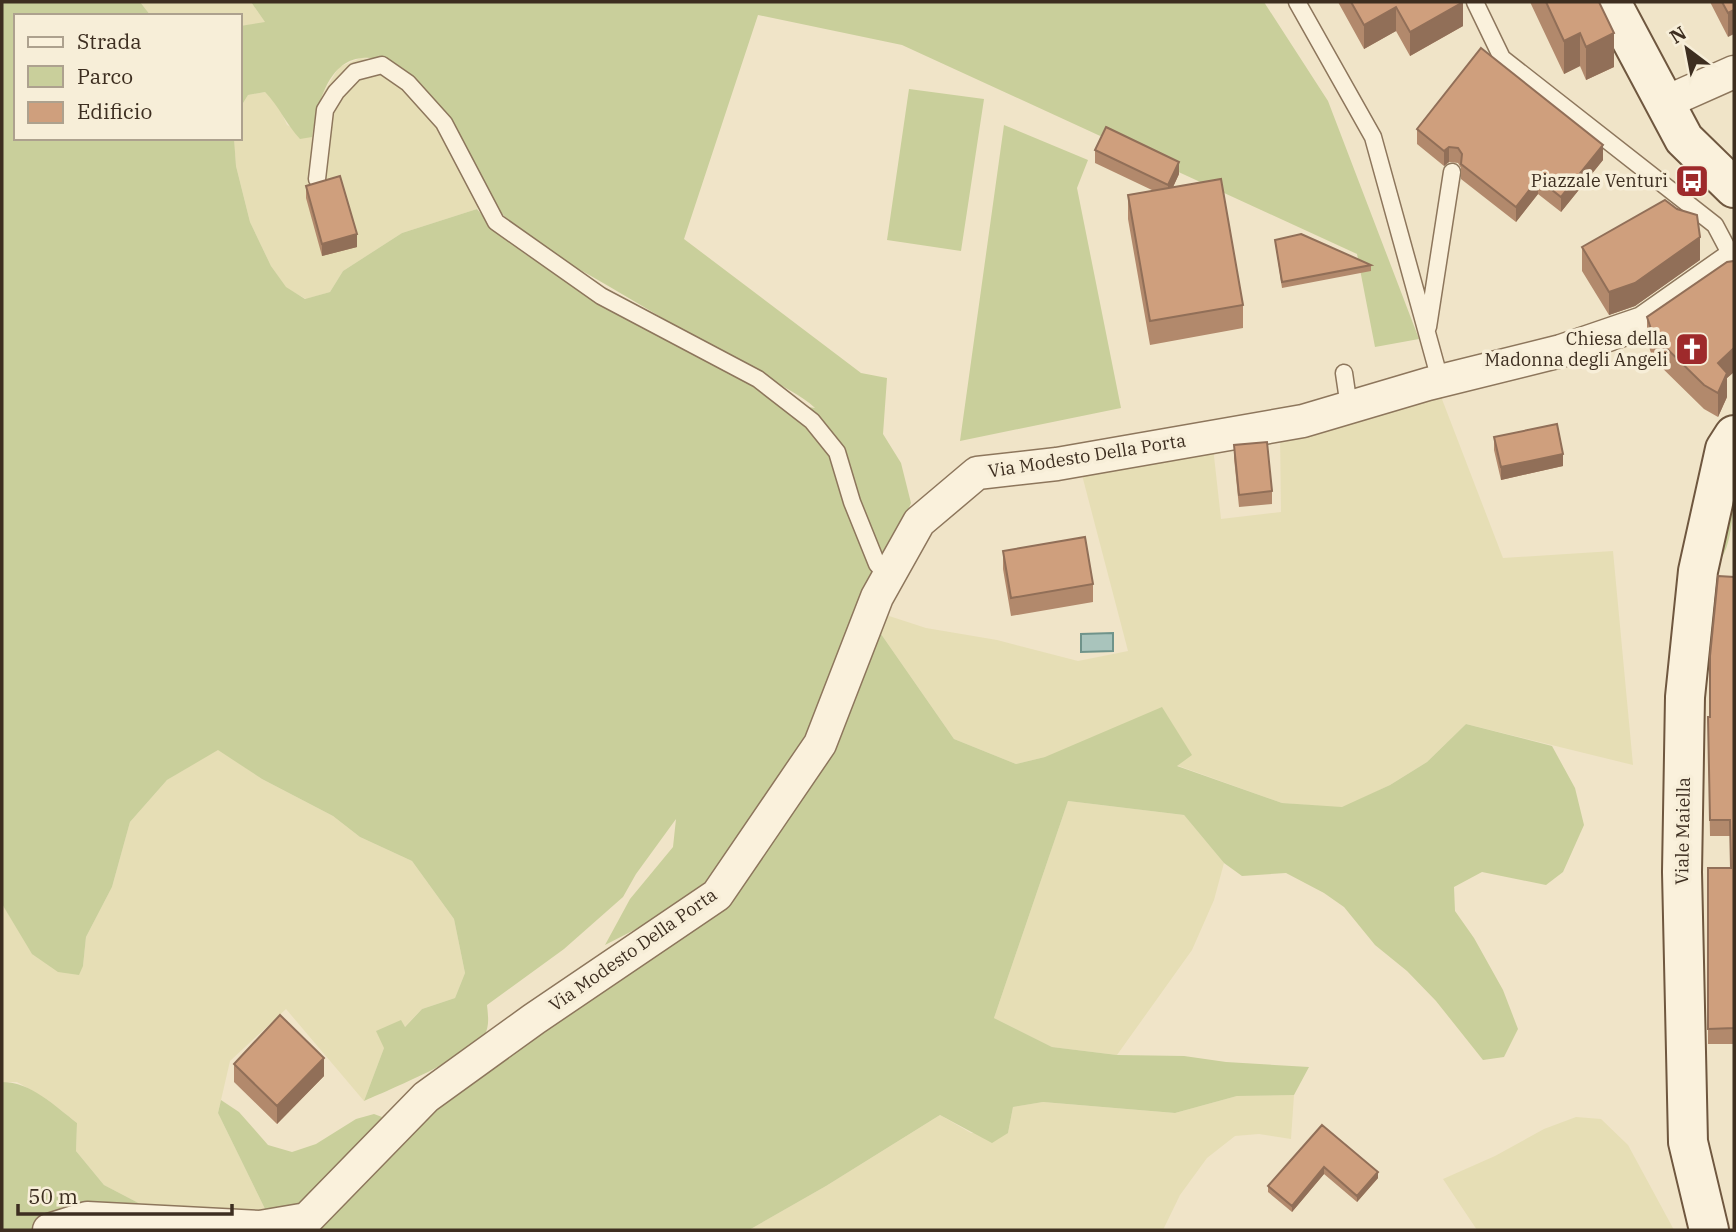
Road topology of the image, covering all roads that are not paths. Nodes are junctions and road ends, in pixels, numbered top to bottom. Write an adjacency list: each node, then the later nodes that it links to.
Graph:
1 (1297, 2): 10 (lane)
2 (1475, 2): 9 (lane)
3 (1611, 2): 5 (main road)
4 (1734, 72): 5 (street)
5 (1664, 103): 8 (main road)
6 (1452, 172): 10 (lane)
7 (317, 179): 15 (lane)
8 (1730, 179)
9 (1734, 259): 12 (street, Via Modesto Della Porta)
10 (1427, 333): 12 (lane)
11 (1344, 373): 13 (lane)
12 (1440, 380): 13 (street, Via Modesto Della Porta)
13 (1349, 407): 15 (street, Via Modesto Della Porta)
14 (1734, 435): 17 (main road, Viale Maiella)
15 (888, 576): 16 (street, Via Modesto Della Porta)
16 (49, 1230)
17 (1710, 1230)

